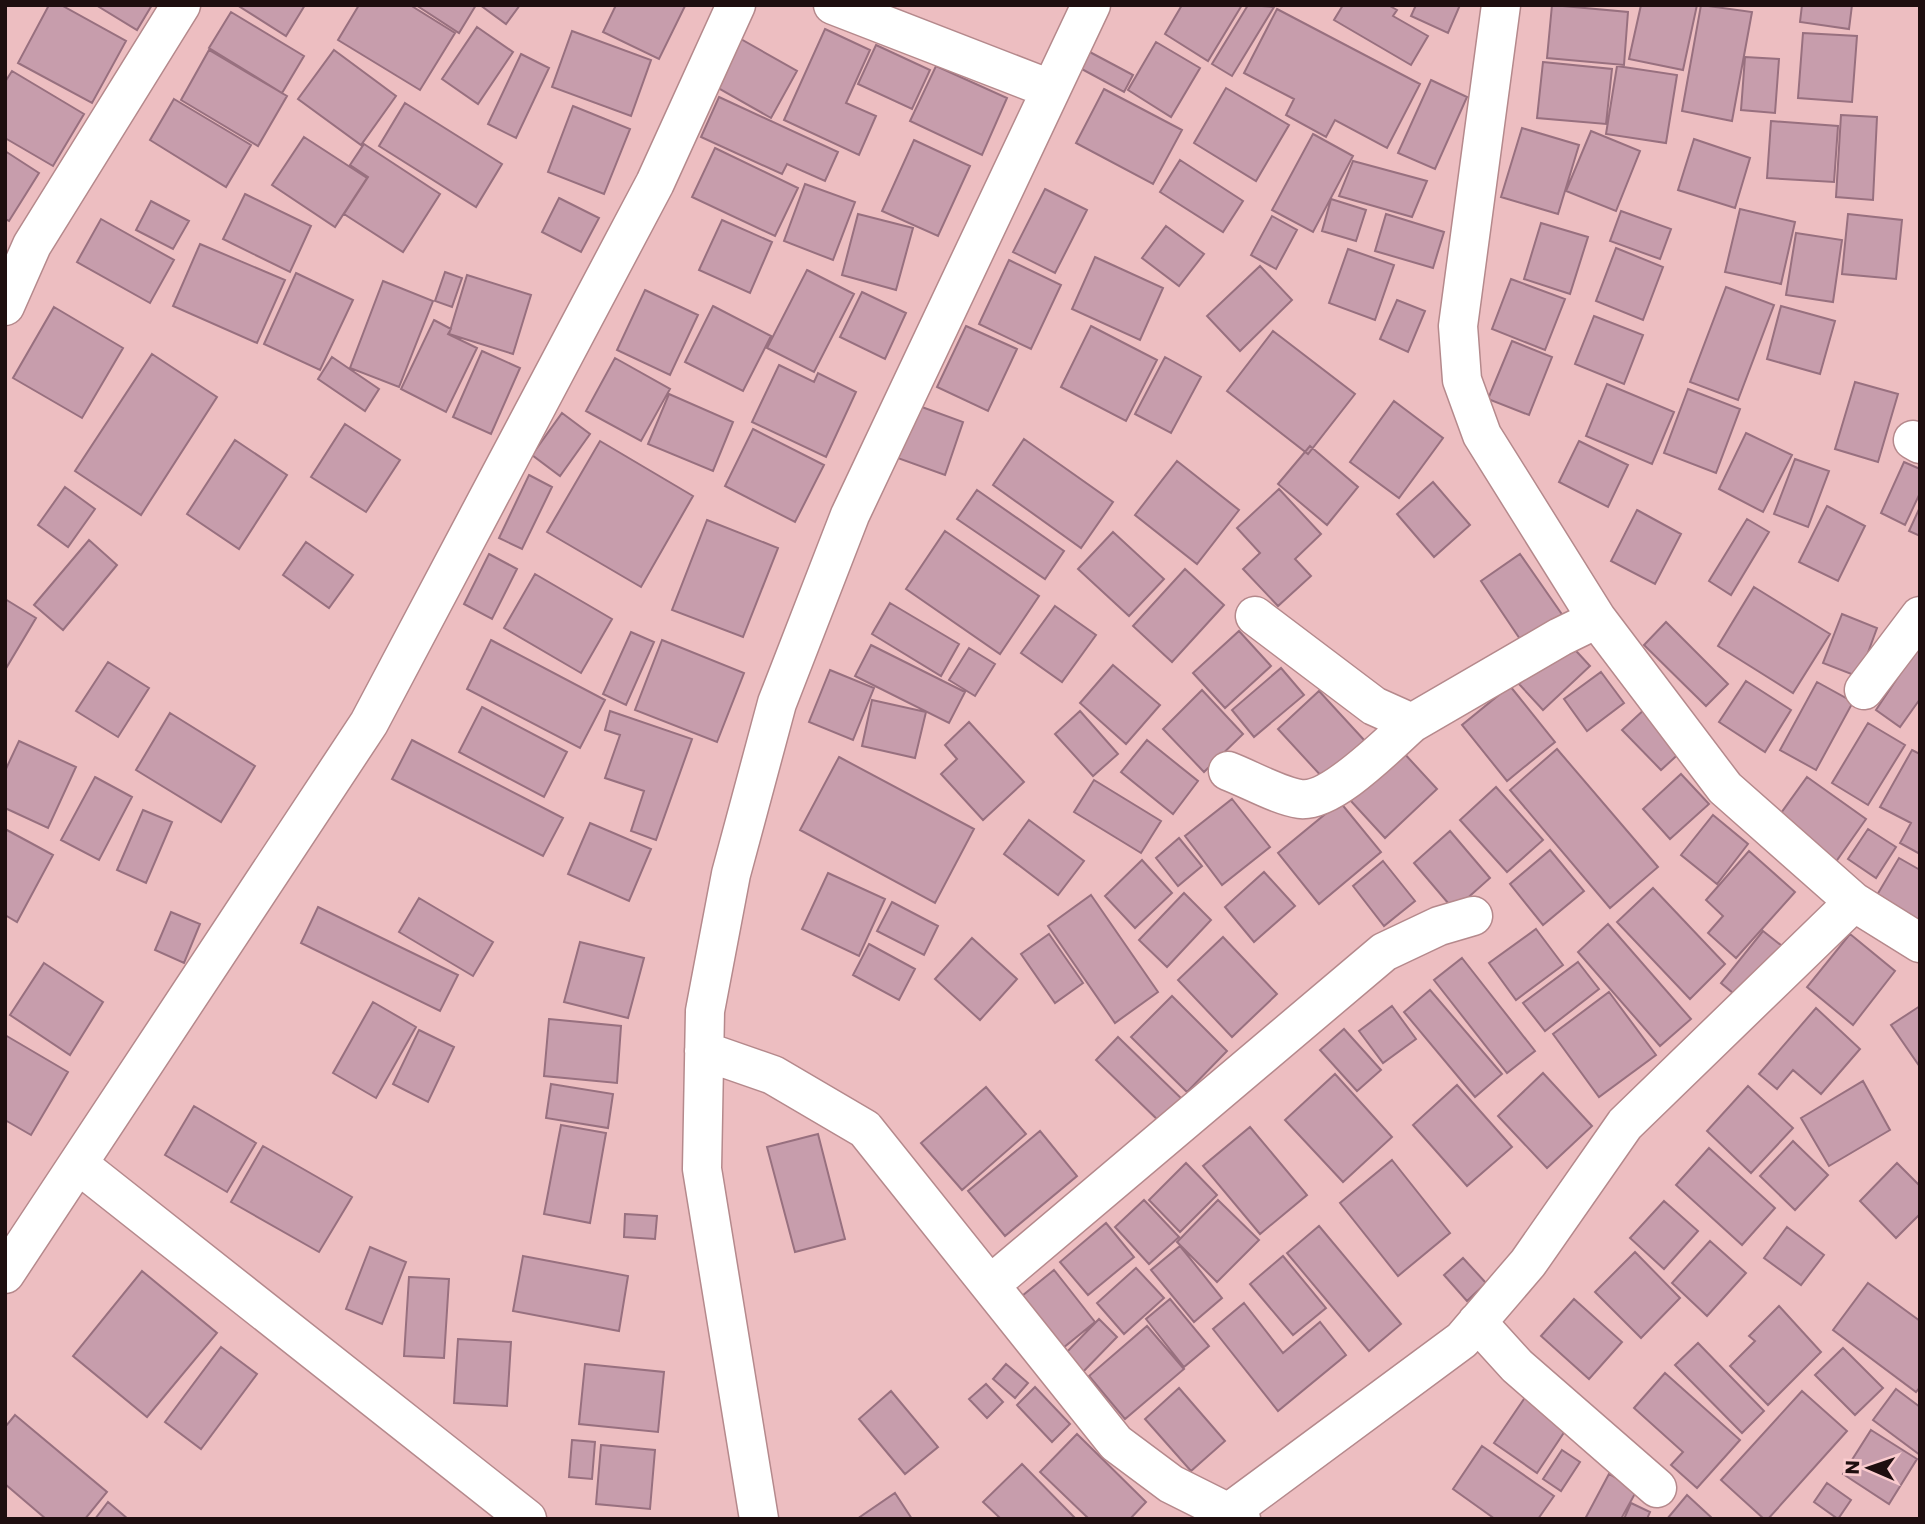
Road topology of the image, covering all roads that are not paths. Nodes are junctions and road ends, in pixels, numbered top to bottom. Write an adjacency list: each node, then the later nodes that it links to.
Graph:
1 (181, 5): 7 (street)
2 (736, 5): 19 (street)
3 (833, 5): 6 (street)
4 (1091, 5): 6 (street)
5 (1501, 5): 11 (street)
6 (1050, 89): 18 (street)
7 (19, 242): 8 (street)
8 (5, 306)
9 (1255, 616): 13 (street)
10 (1920, 616): 12 (street)
11 (1597, 620): 13 (street); 15 (street)
12 (1864, 690)
13 (1412, 723): 14 (street)
14 (1228, 771)
15 (1854, 902): 17 (street); 22 (street)
16 (1473, 916): 21 (street)
17 (1920, 943)
18 (704, 1051): 21 (street); 26 (street)
19 (78, 1164): 20 (street); 25 (street)
20 (5, 1275)
21 (990, 1285): 24 (street)
22 (1477, 1322): 23 (street); 24 (street)
23 (1657, 1488)
24 (1231, 1517)
25 (527, 1519)
26 (759, 1519)

